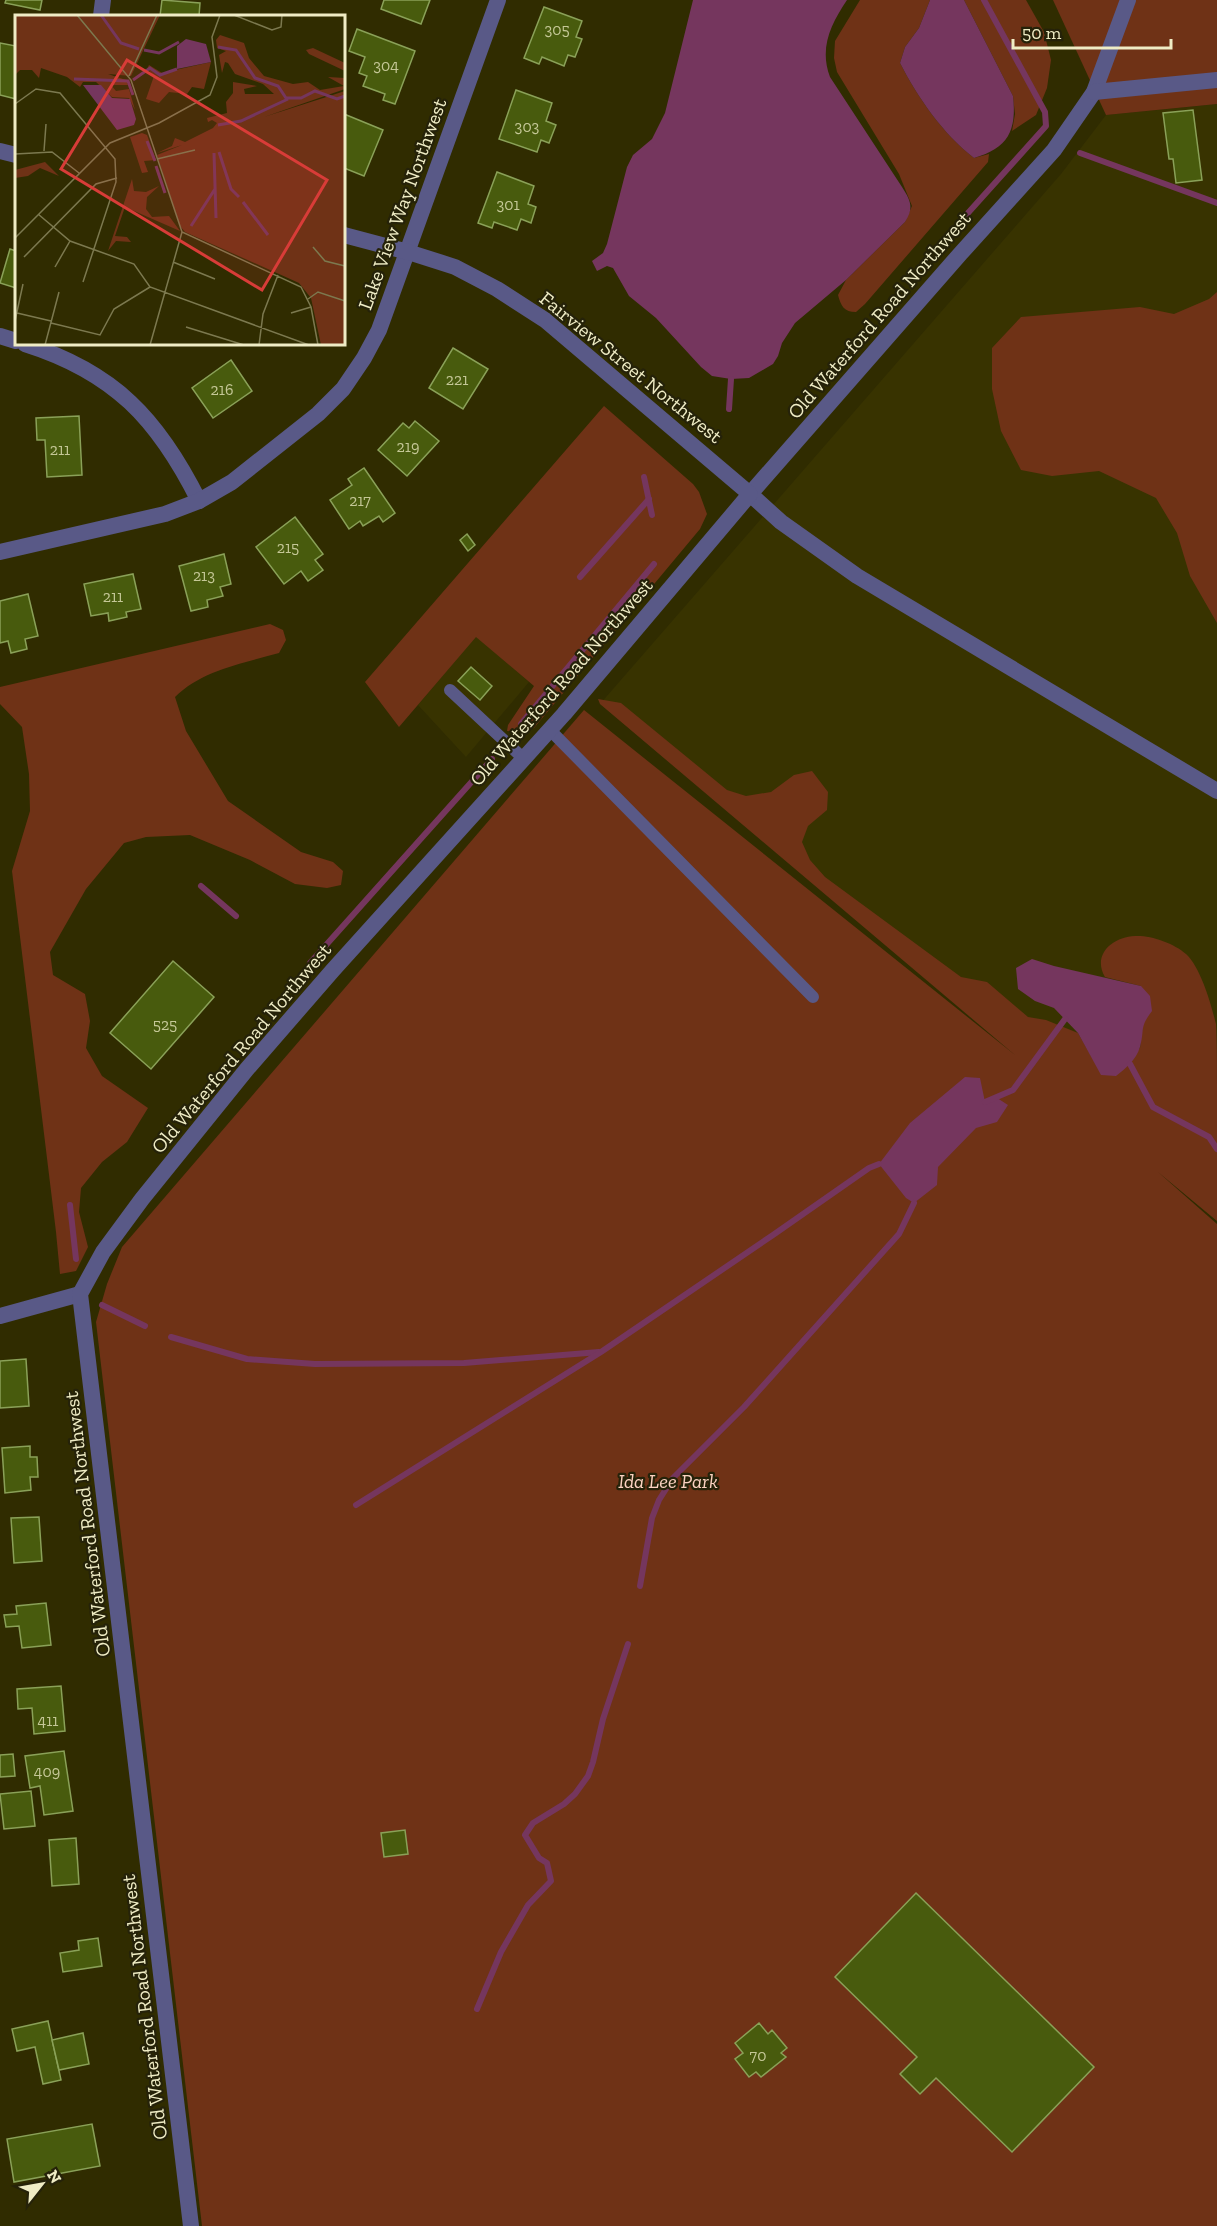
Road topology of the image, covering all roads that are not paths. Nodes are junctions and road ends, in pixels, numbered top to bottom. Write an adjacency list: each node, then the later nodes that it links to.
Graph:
1 (103, 0): 4 (street)
2 (498, 0): 10 (street, Lake View Way Northwest)
3 (1128, 0): 6 (street, Old Waterford Road Northwest)
4 (101, 15)
5 (1217, 80): 6 (street)
6 (1094, 92): 14 (street, Old Waterford Road Northwest)
7 (0, 151): 8 (street)
8 (15, 155)
9 (345, 235): 10 (street, Fairview Street Northwest)
10 (408, 252): 14 (street, Fairview Street Northwest); 15 (street, Lake View Way Northwest)
11 (0, 336): 12 (street)
12 (15, 341)
13 (28, 345): 15 (street)
14 (750, 494): 18 (street, Old Waterford Road Northwest); 20 (street, Fairview Street Northwest)
15 (199, 501): 16 (street, Lake View Way Northwest)
16 (0, 552)
17 (450, 690): 19 (lane)
18 (550, 730): 19 (street, Old Waterford Road Northwest); 21 (lane)
19 (524, 759): 22 (street, Old Waterford Road Northwest)
20 (1217, 792)
21 (813, 997)
22 (80, 1294): 23 (street); 24 (street, Old Waterford Road Northwest)
23 (0, 1316)
24 (191, 2226)

